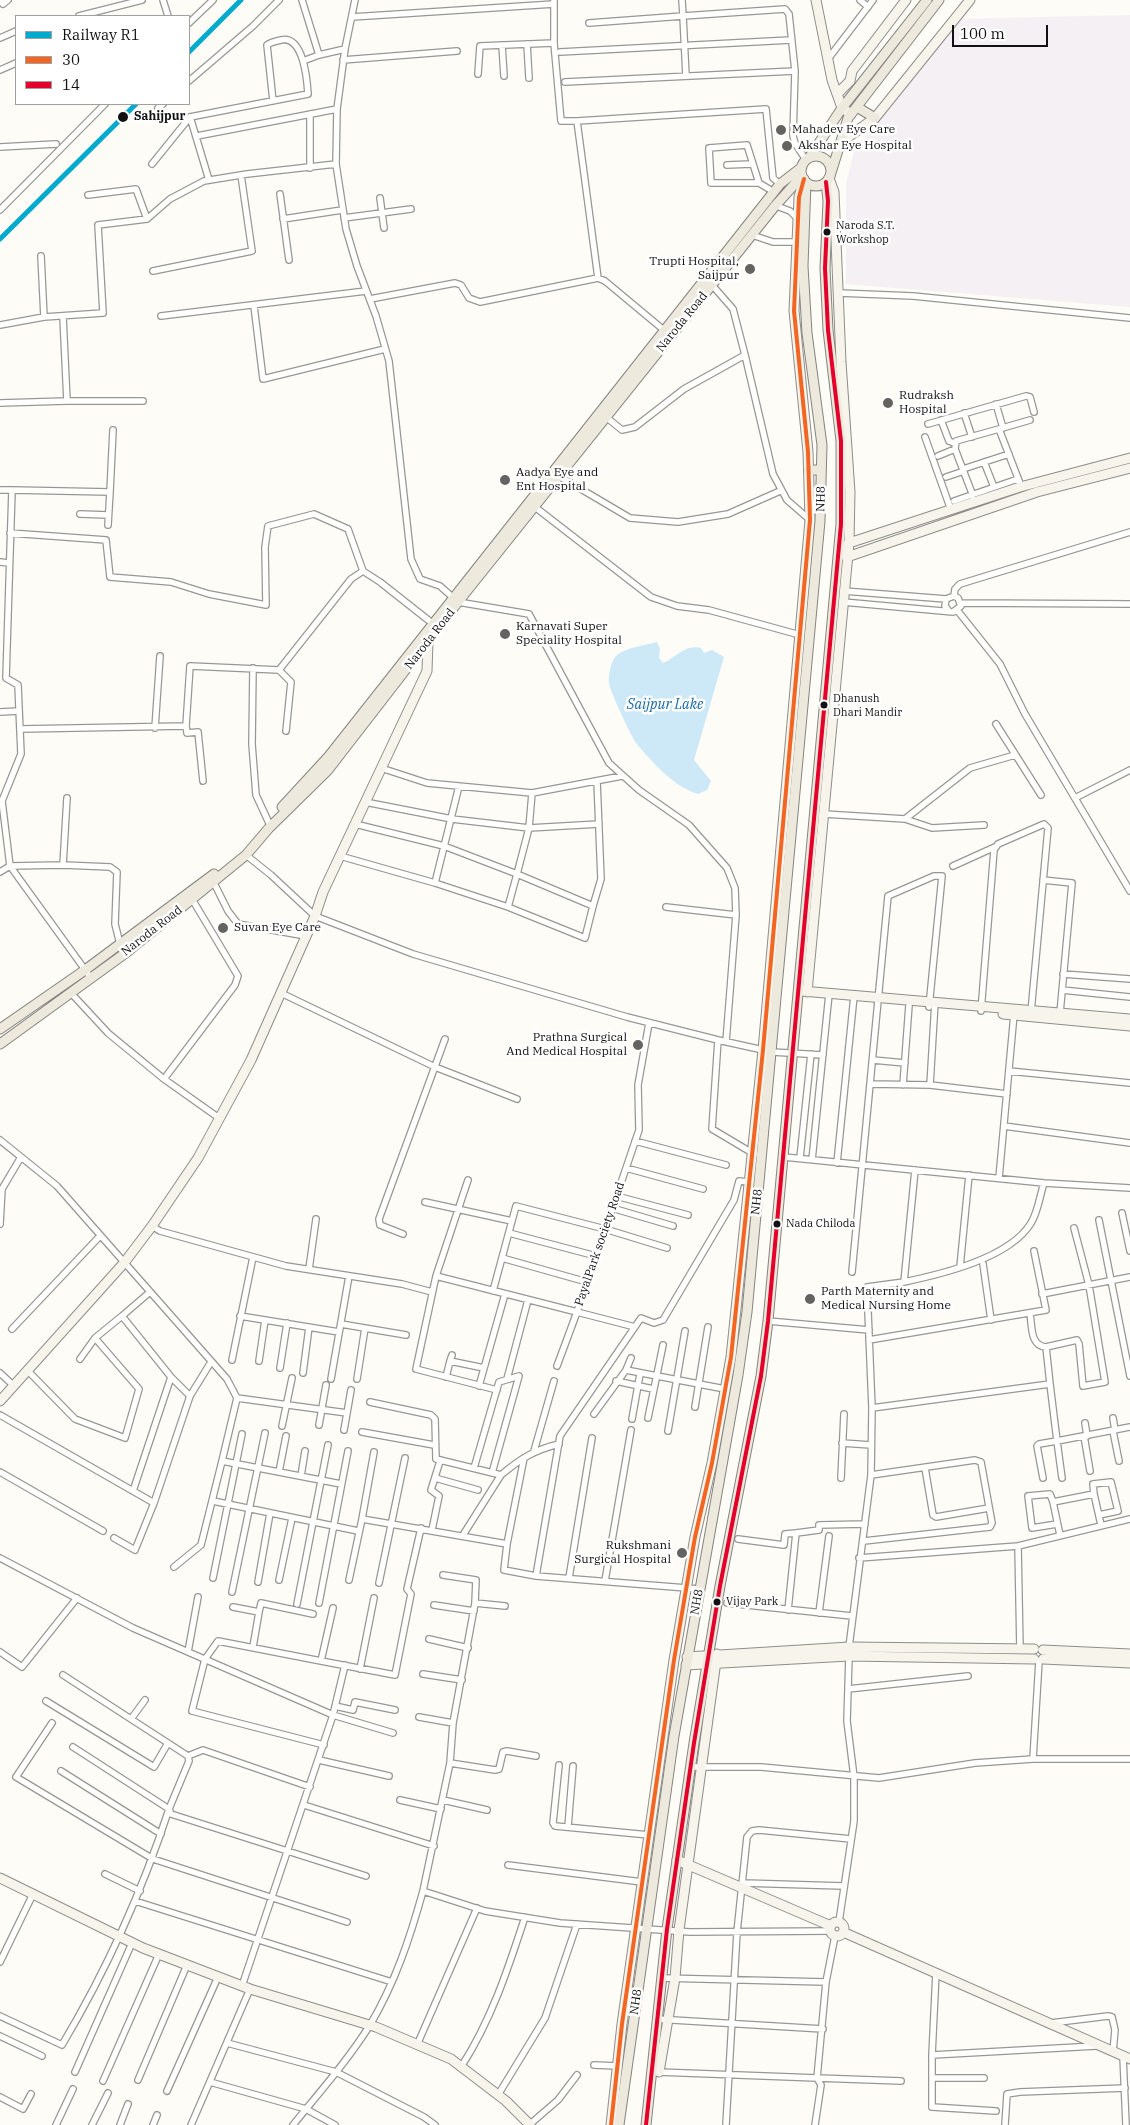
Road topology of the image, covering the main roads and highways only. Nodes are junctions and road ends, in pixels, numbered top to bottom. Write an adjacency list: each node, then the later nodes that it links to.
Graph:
1 (927, 0): 4 (main road)
2 (939, 0): 5 (main road)
3 (850, 81): 4 (main road)
4 (858, 88): 7 (main road)
5 (854, 110): 6 (main road); 8 (main road)
6 (875, 118)
7 (805, 170): 8 (main road); 8 (main road); 9 (main road, Naroda Road); 9 (main road, Naroda Road); 12 (main road, NH8)
8 (829, 178): 14 (main road, NH8)
9 (774, 195): 10 (main road, Naroda Road); 10 (main road, Naroda Road)
10 (700, 294): 13 (main road, Naroda Road); 13 (main road, Naroda Road)
11 (809, 470): 12 (main road)
12 (821, 470): 20 (main road, NH8)
13 (455, 600): 16 (main road, Naroda Road); 16 (main road, Naroda Road)
14 (829, 649): 15 (main road); 21 (main road, NH8)
15 (839, 650)
16 (244, 853): 17 (main road, Naroda Road); 17 (main road, Naroda Road)
17 (88, 974): 18 (main road, Naroda Road); 19 (main road, Naroda Road)
18 (0, 1030)
19 (0, 1044)
20 (619, 2125)
21 (646, 2125)

